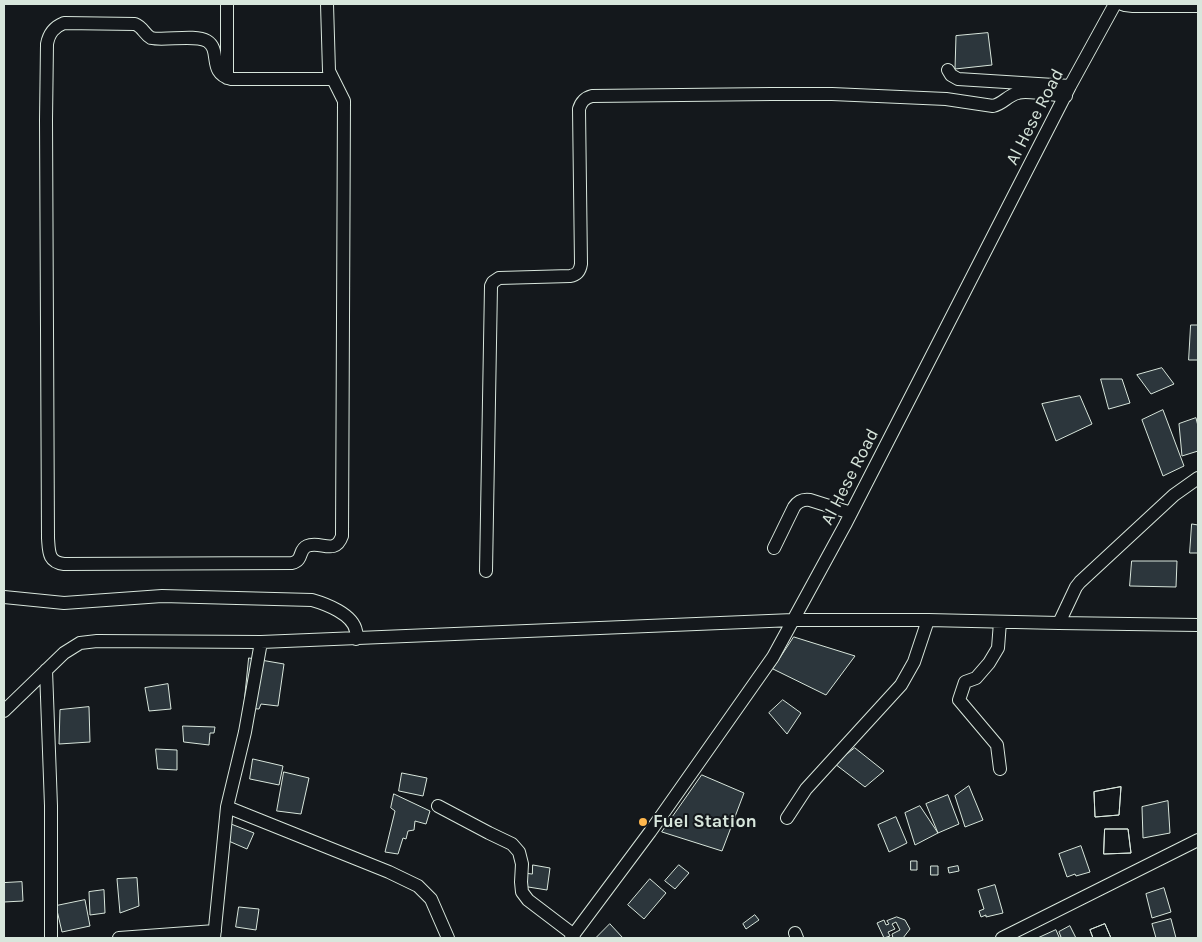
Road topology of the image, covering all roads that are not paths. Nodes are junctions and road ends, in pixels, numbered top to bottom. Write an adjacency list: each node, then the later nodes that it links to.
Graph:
1 (226, 4): 7 (street)
2 (327, 4): 8 (street)
3 (1115, 4): 9 (street, Al Hese Road)
4 (1122, 4): 5 (street)
5 (1198, 6)
6 (948, 70): 9 (street)
7 (227, 78): 8 (street); 8 (street)
8 (332, 79)
9 (1068, 91): 11 (street, Al Hese Road); 13 (street)
10 (1198, 478): 18 (street)
11 (851, 512): 12 (street); 15 (street, Al Hese Road)
12 (774, 548)
13 (486, 571)
14 (4, 597): 20 (street)
15 (794, 620): 16 (street); 20 (street); 30 (street, Al Hese Road)
16 (928, 620): 17 (street); 27 (street)
17 (1000, 622): 18 (street); 24 (street)
18 (1059, 624): 19 (street)
19 (1198, 625)
20 (356, 639): 21 (street)
21 (261, 642): 22 (street); 26 (street)
22 (46, 670): 23 (street); 31 (street)
23 (4, 711)
24 (1000, 769)
25 (438, 806): 30 (street)
26 (228, 807): 29 (street); 33 (street)
27 (787, 818)
28 (1198, 840): 34 (street)
29 (215, 934): 32 (street)
30 (573, 936)
31 (51, 938)
32 (119, 938)
33 (448, 938)
34 (1002, 938)

